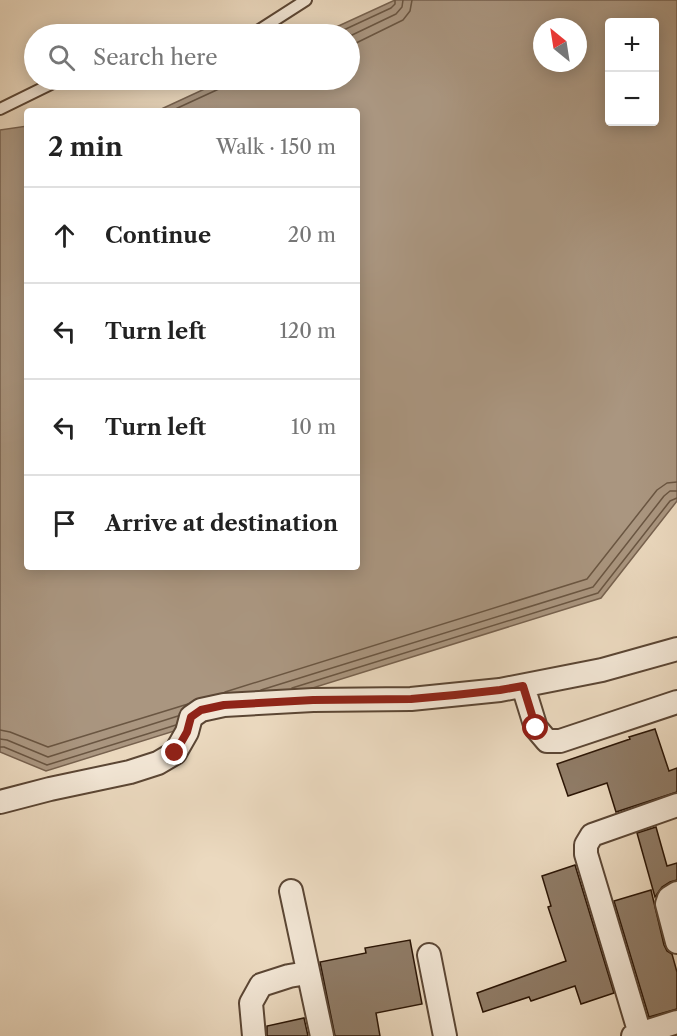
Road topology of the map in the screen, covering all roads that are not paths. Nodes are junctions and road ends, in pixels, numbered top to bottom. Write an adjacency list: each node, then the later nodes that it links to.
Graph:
1 (306, 0): 2 (lane)
2 (269, 24)
3 (39, 90): 4 (lane)
4 (0, 109)
5 (677, 649): 6 (street)
6 (523, 686): 7 (street); 8 (street)
7 (677, 702)
8 (0, 802)
9 (677, 805): 16 (street)
10 (291, 891): 14 (street)
11 (677, 893): 12 (street)
12 (677, 942)
13 (429, 955): 19 (street)
14 (307, 973): 17 (street); 18 (street)
15 (677, 1022): 16 (street)
16 (636, 1035)
17 (255, 1036)
18 (322, 1036)
19 (445, 1036)

